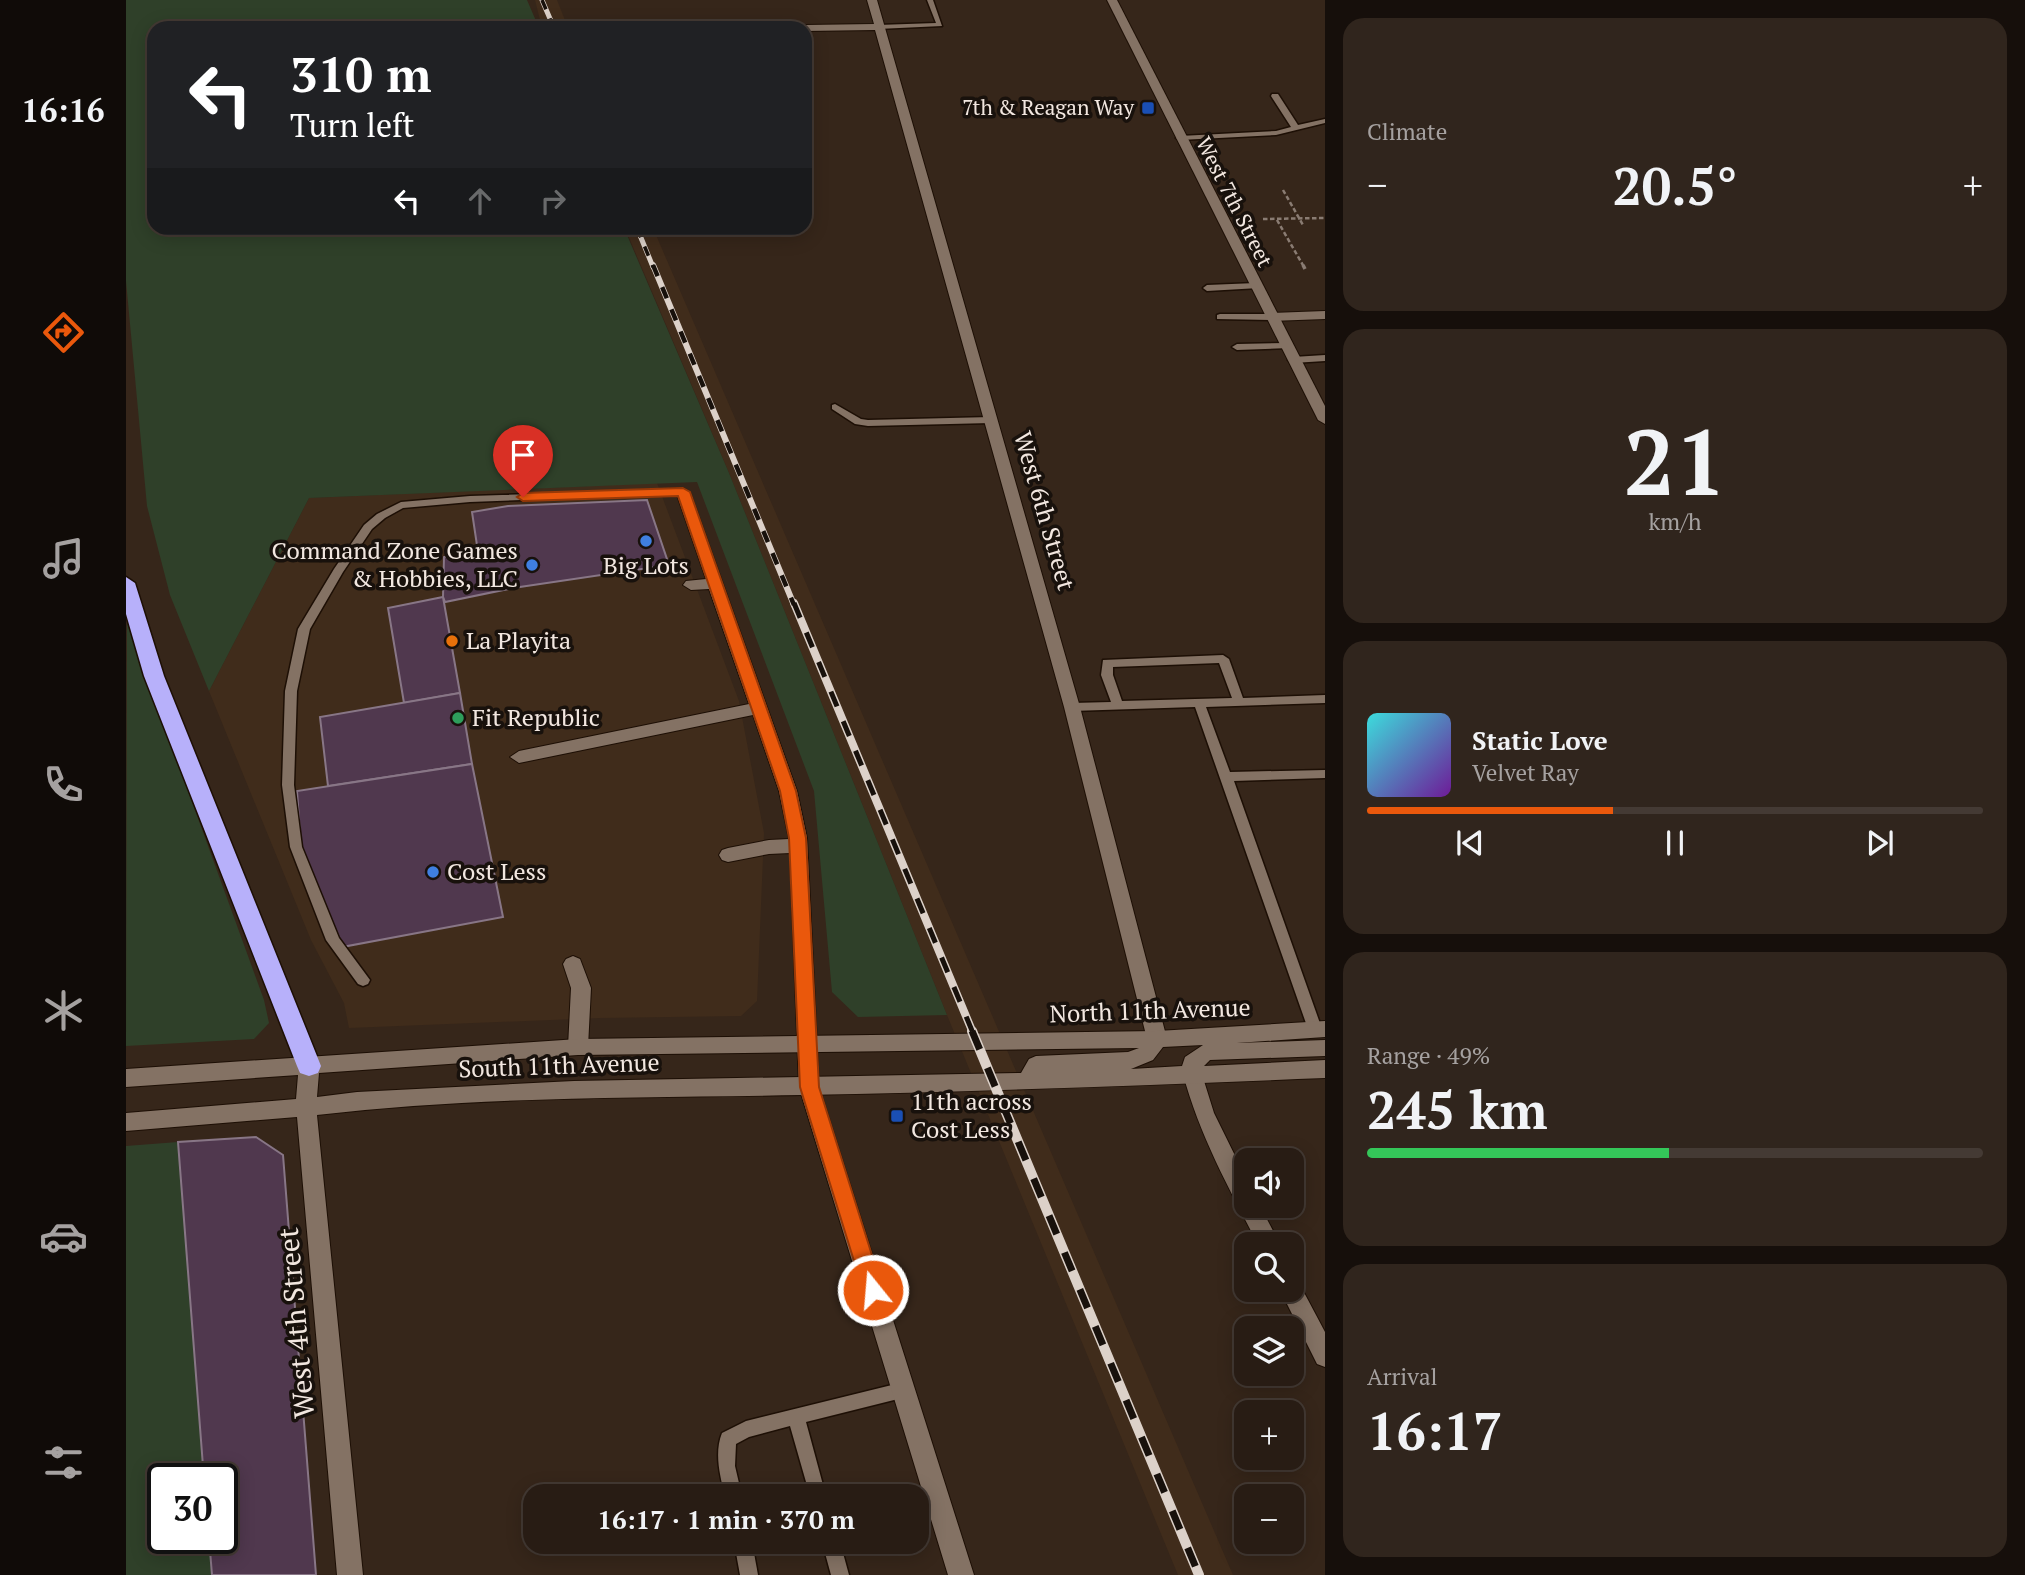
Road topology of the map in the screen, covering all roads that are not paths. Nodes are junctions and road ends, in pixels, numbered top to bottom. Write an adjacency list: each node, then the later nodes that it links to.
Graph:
1 (872, 0): 4 (street, West 6th Street)
2 (930, 0): 4 (lane)
3 (1112, 0): 9 (street, West 7th Street)
4 (878, 27): 5 (street); 21 (street, West 6th Street)
5 (812, 28)
6 (1275, 96): 8 (lane)
7 (1325, 121): 8 (lane)
8 (1296, 128): 9 (lane)
9 (1180, 138): 10 (street, West 7th Street)
10 (1256, 286): 11 (lane); 14 (street, West 7th Street)
11 (1207, 288)
12 (1325, 315): 14 (street)
13 (1220, 317): 14 (lane)
14 (1271, 317): 15 (street, West 7th Street)
15 (1286, 346): 16 (lane); 18 (street, West 7th Street)
16 (1237, 347)
17 (1325, 358): 18 (lane)
18 (1293, 360): 20 (street, West 7th Street)
19 (835, 407): 21 (lane)
20 (1322, 407): 22 (street, West 7th Street)
21 (991, 420): 31 (street, West 6th Street)
22 (1325, 420)
23 (683, 492): 25 (street); 39 (lane)
24 (126, 583): 46 (highway)
25 (715, 583): 26 (street); 32 (street)
26 (691, 585)
27 (1325, 699): 28 (lane)
28 (1239, 702): 29 (lane); 30 (lane)
29 (1199, 703): 30 (lane); 35 (lane)
30 (1118, 706): 31 (lane)
31 (1072, 707): 41 (street, West 6th Street)
32 (758, 708): 33 (street); 36 (street)
33 (519, 757)
34 (1325, 774): 35 (lane)
35 (1226, 777): 40 (lane)
36 (798, 846): 37 (street); 43 (street)
37 (728, 855)
38 (573, 964): 44 (street)
39 (363, 980)
40 (1320, 1029): 41 (street, North 11th Avenue)
41 (1157, 1039): 42 (street, North 11th Avenue); 50 (street)
42 (977, 1042): 43 (street, South 11th Avenue)
43 (807, 1044): 44 (street, South 11th Avenue); 51 (street)
44 (578, 1047): 46 (street, South 11th Avenue)
45 (1325, 1048): 48 (street)
46 (309, 1066): 49 (street, South 11th Avenue); 52 (street, West 4th Street)
47 (1325, 1069): 48 (street)
48 (1194, 1074): 50 (street); 54 (street)
49 (126, 1078)
50 (1030, 1081): 51 (street, South 11th Avenue)
51 (809, 1087): 52 (street, South 11th Avenue); 57 (street)
52 (306, 1107): 53 (street, South 11th Avenue); 63 (street, West 4th Street)
53 (126, 1122)
54 (1234, 1175)
55 (1298, 1302): 56 (street)
56 (1325, 1356)
57 (904, 1390): 58 (lane); 66 (street)
58 (796, 1416): 59 (lane); 60 (lane)
59 (731, 1484)
60 (815, 1484)
61 (746, 1554): 64 (lane)
62 (834, 1554): 65 (lane)
63 (350, 1575)
64 (750, 1575)
65 (840, 1575)
66 (961, 1575)

